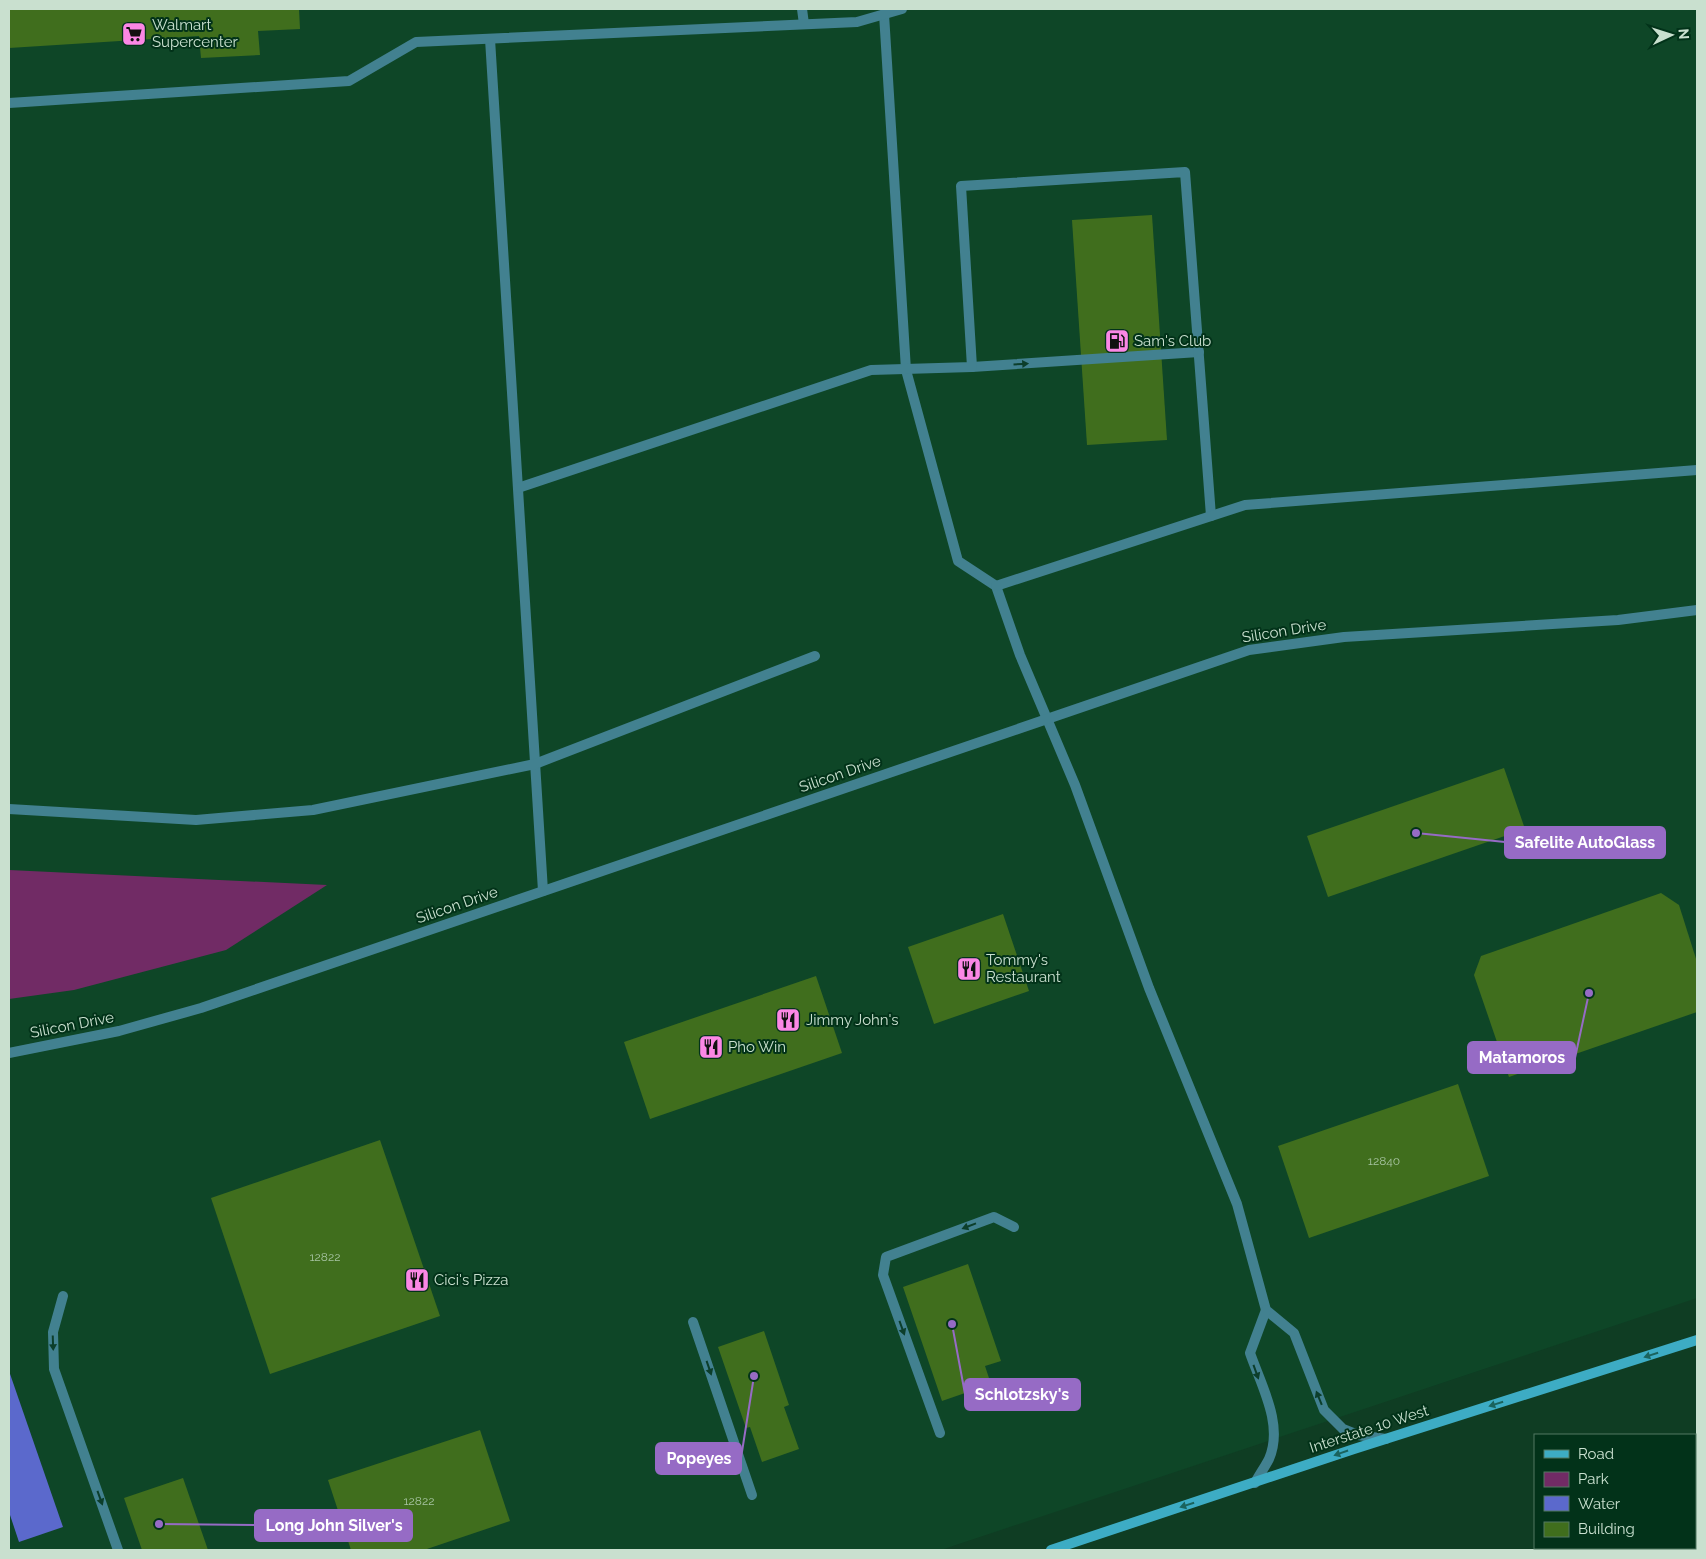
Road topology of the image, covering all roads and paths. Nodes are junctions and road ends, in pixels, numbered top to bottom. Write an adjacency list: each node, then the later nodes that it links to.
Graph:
1 (802, 9): 4 (street)
2 (902, 9): 3 (street)
3 (884, 14): 4 (street); 9 (street)
4 (804, 24): 5 (street)
5 (490, 39): 6 (street); 11 (street)
6 (9, 103)
7 (1199, 352): 8 (street, one-way to 7); 8 (street); 12 (street)
8 (972, 367): 9 (street)
9 (906, 370): 11 (street); 13 (street)
10 (1697, 470): 12 (street)
11 (518, 488): 17 (street)
12 (1211, 516): 13 (street)
13 (996, 586): 16 (street)
14 (1697, 610): 16 (street, Silicon Drive)
15 (815, 656): 17 (street)
16 (1047, 718): 19 (street, Silicon Drive); 23 (street)
17 (535, 764): 18 (street); 19 (street)
18 (9, 809)
19 (543, 891): 20 (street, Silicon Drive)
20 (9, 1052)
21 (1014, 1227): 26 (street, one-way to 26)
22 (63, 1296): 30 (street, one-way to 30)
23 (1266, 1310): 27 (street, one-way to 23); 28 (street, one-way to 28)
24 (693, 1322): 29 (street, one-way to 29)
25 (1697, 1340): 27 (main road, Interstate 10 West, one-way to 27)
26 (940, 1432)
27 (1386, 1439): 28 (main road, Interstate 10 West, one-way to 28)
28 (1254, 1483): 31 (main road, Interstate 10 West, one-way to 31)
29 (752, 1495)
30 (118, 1550)
31 (1051, 1550)

